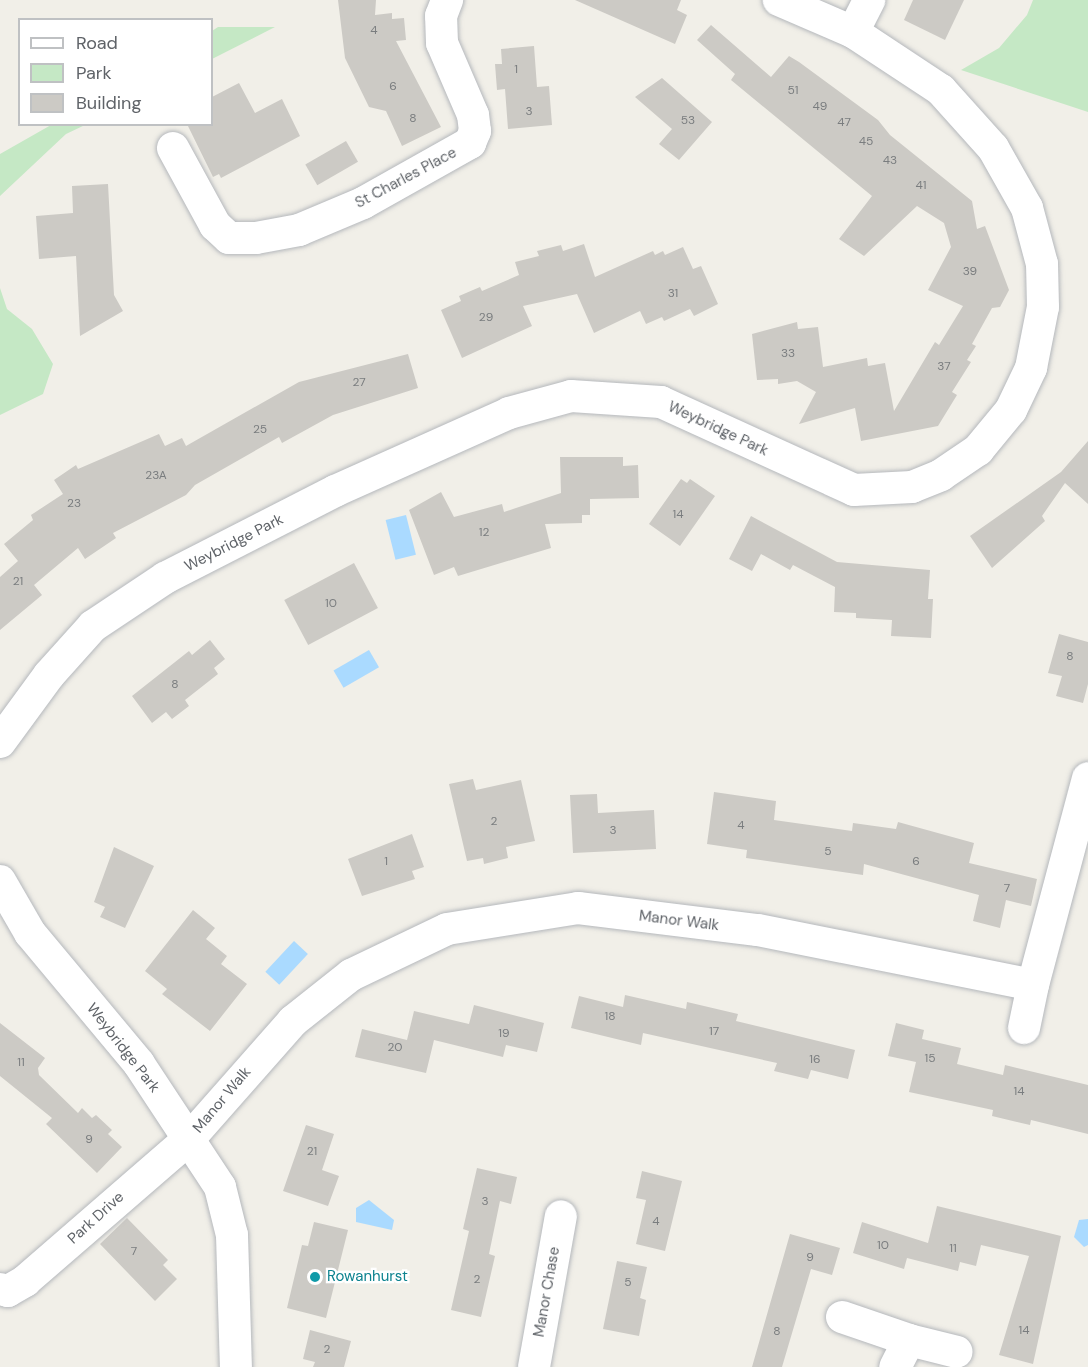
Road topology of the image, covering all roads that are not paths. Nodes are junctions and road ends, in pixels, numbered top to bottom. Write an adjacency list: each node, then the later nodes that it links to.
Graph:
1 (447, 0): 5 (street, St Charles Place)
2 (779, 0): 4 (street, Weybridge Park)
3 (869, 0): 4 (street)
4 (853, 32): 6 (street, Weybridge Park)
5 (172, 148)
6 (0, 742)
7 (1088, 778): 9 (street)
8 (0, 881): 11 (street, Weybridge Park)
9 (1033, 985): 10 (street); 11 (street, Manor Walk)
10 (1024, 1028)
11 (189, 1138): 13 (street, Park Drive); 17 (street, Weybridge Park)
12 (561, 1216): 18 (street, Manor Chase)
13 (0, 1289)
14 (842, 1317): 16 (street)
15 (957, 1352): 16 (street)
16 (902, 1353)
17 (237, 1367)
18 (534, 1367)

